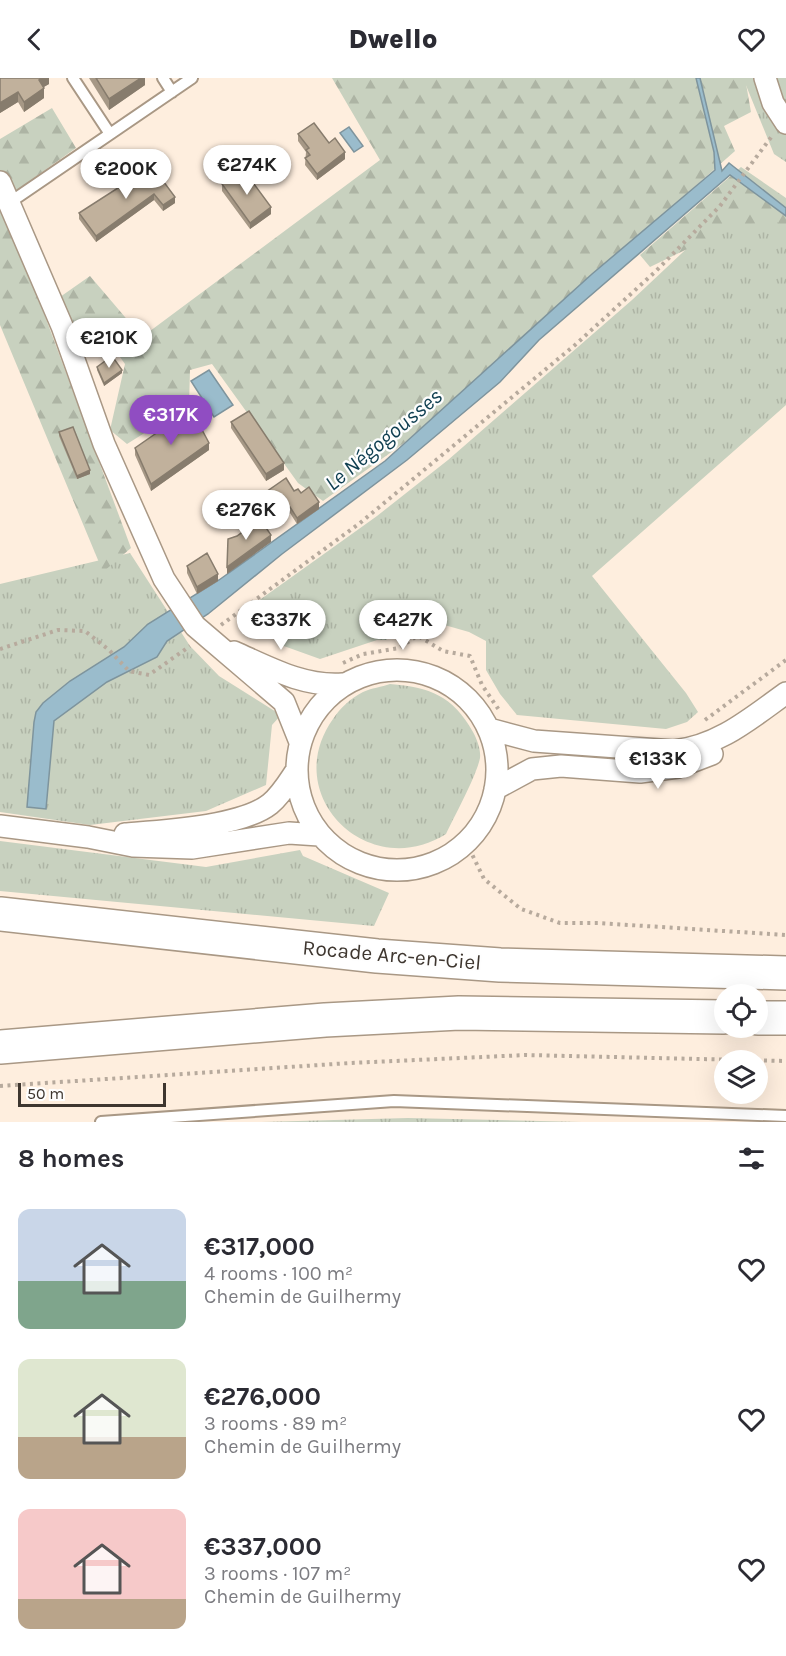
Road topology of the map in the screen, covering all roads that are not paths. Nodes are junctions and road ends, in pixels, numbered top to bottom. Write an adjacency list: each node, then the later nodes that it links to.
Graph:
1 (73, 78): 7 (lane)
2 (163, 78): 5 (lane)
3 (192, 78): 5 (lane)
4 (765, 78): 6 (street)
5 (172, 92): 7 (lane)
6 (780, 128)
7 (110, 134): 9 (lane)
8 (0, 182): 9 (street)
9 (9, 203): 10 (street)
10 (210, 634): 11 (street); 15 (street)
11 (338, 676): 14 (street); 15 (street)
12 (786, 693): 14 (street)
13 (786, 704): 17 (street)
14 (495, 722): 17 (street)
15 (300, 742): 16 (street)
16 (296, 771): 19 (street); 20 (street)
17 (495, 789): 19 (street)
18 (0, 826): 20 (street)
19 (320, 835): 20 (street)
20 (88, 837)
21 (0, 914): 22 (highway, Rocade Arc-en-Ciel)
22 (786, 973)
23 (714, 1017): 26 (highway)
24 (768, 1018): 25 (highway)
25 (786, 1018)
26 (0, 1047)
27 (786, 1116): 28 (lane)
28 (101, 1122)

